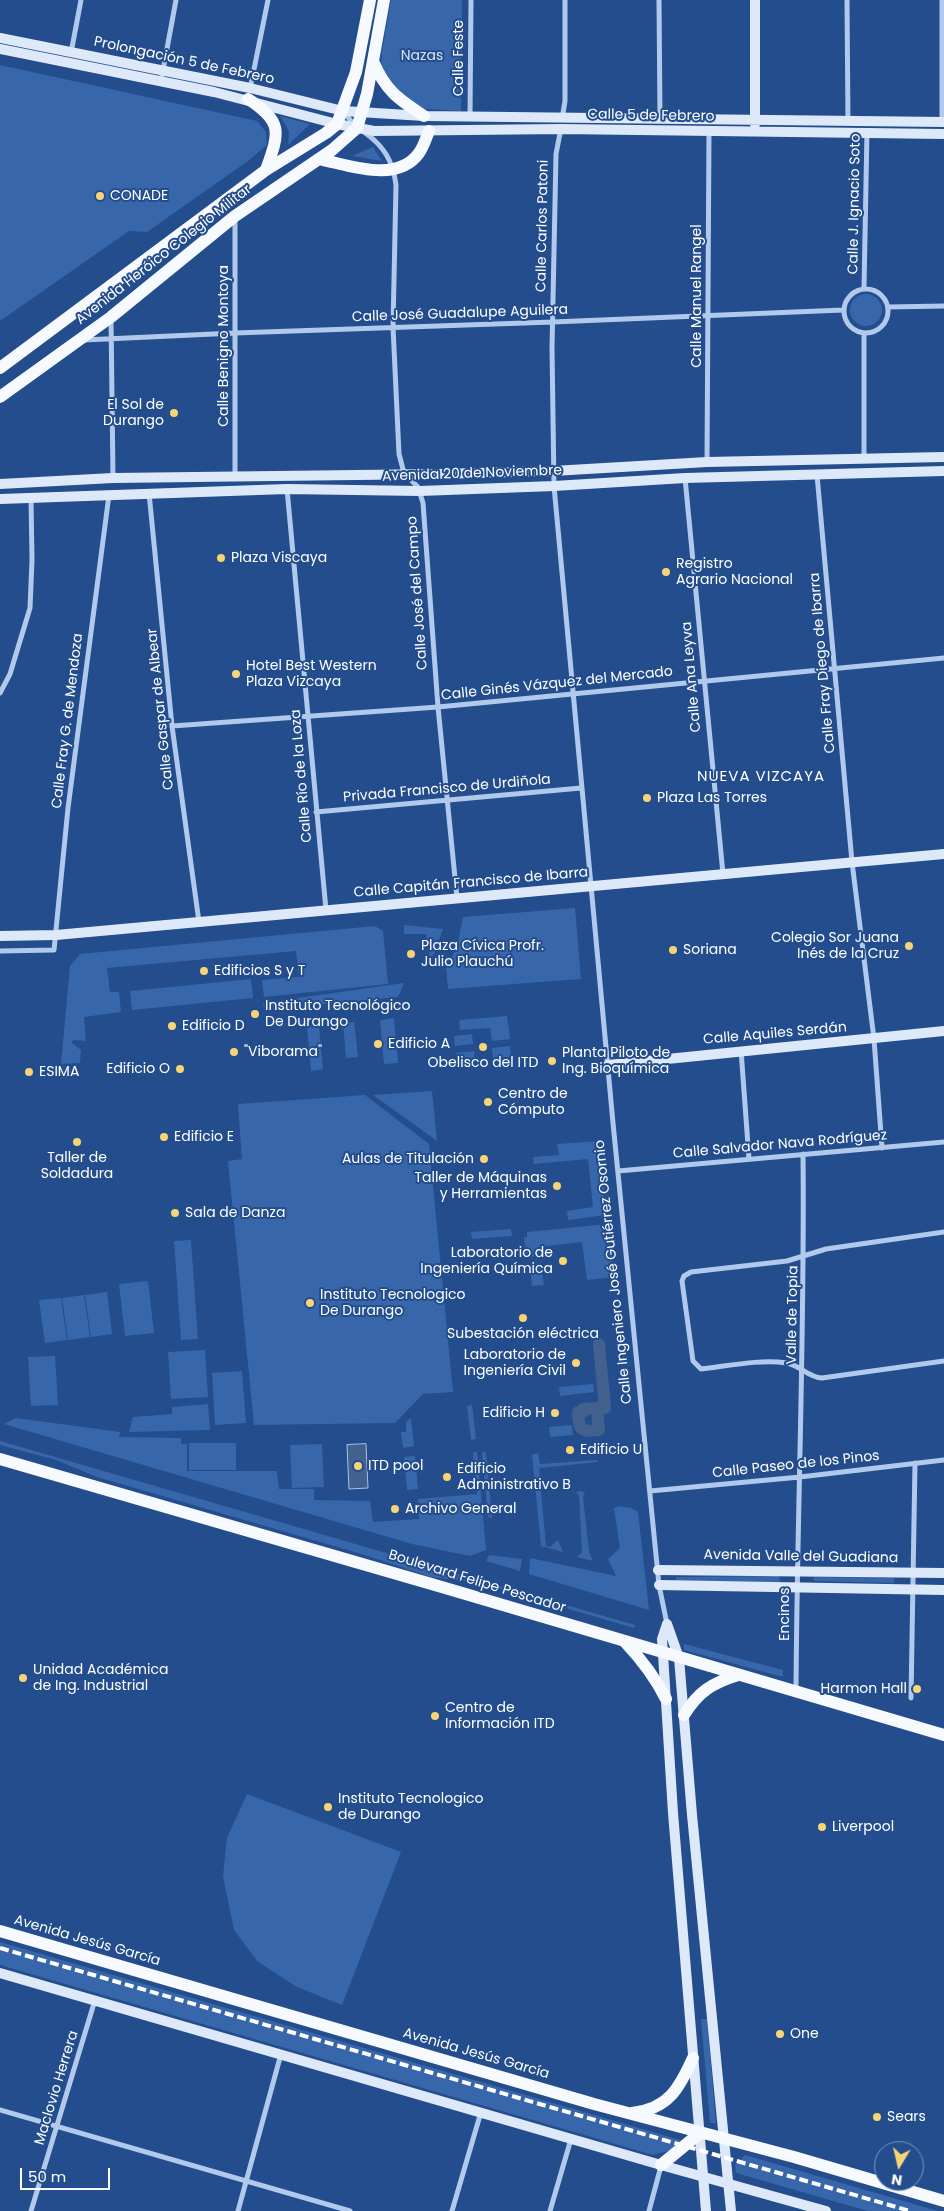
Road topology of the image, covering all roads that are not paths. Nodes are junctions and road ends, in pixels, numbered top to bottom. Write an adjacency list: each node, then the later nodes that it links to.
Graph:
1 (81, 0): 14 (street)
2 (176, 0): 17 (street)
3 (268, 0): 18 (street)
4 (370, 0): 19 (main road, Avenida Heróico Colegio Militar)
5 (384, 0): 15 (main road)
6 (471, 0): 22 (street, Calle Feste)
7 (565, 0): 23 (street, Calle Carlos Patoni)
8 (659, 0): 24 (street)
9 (755, 0): 25 (street)
10 (846, 0): 26 (street)
11 (942, 0): 28 (street)
12 (0, 38): 14 (street, Prolongación 5 de Febrero)
13 (0, 49): 16 (street, Prolongación 5 de Febrero)
14 (71, 52): 16 (street); 17 (street, Prolongación 5 de Febrero)
15 (373, 61): 20 (main road); 21 (main road)
16 (68, 63): 17 (street, Prolongación 5 de Febrero)
17 (162, 76): 18 (street, Prolongación 5 de Febrero)
18 (249, 94): 19 (street, Prolongación 5 de Febrero); 29 (street, Prolongación 5 de Febrero); 39 (main road)
19 (343, 111): 20 (street, Prolongación 5 de Febrero); 29 (main road, Avenida Heróico Colegio Militar); 30 (street)
20 (362, 113): 21 (street, Calle 5 de Febrero); 30 (main road)
21 (424, 116): 22 (street, Calle 5 de Febrero)
22 (470, 116): 23 (street, Calle 5 de Febrero)
23 (563, 117): 24 (street, Calle 5 de Febrero); 31 (street, Calle Carlos Patoni)
24 (660, 117): 25 (street, Calle 5 de Febrero)
25 (755, 119): 26 (street, Calle 5 de Febrero); 34 (street)
26 (848, 121): 27 (street, Calle 5 de Febrero); 35 (street)
27 (867, 121): 28 (street, Calle 5 de Febrero); 36 (street, Calle J. Ignacio Soto)
28 (943, 122)
29 (337, 124): 30 (street, Prolongación 5 de Febrero); 39 (main road, Avenida Heróico Colegio Militar)
30 (357, 128): 33 (street, Calle 5 de Febrero); 38 (main road, Avenida Heróico Colegio Militar); 40 (street)
31 (561, 129): 32 (street, Calle 5 de Febrero); 33 (street, Calle 5 de Febrero); 48 (street, Calle Carlos Patoni)
32 (709, 130): 34 (street, Calle 5 de Febrero); 46 (street, Calle Manuel Rangel)
33 (429, 131): 40 (main road)
34 (755, 132): 35 (street, Calle 5 de Febrero)
35 (848, 133): 36 (street, Calle 5 de Febrero)
36 (868, 134): 37 (street, Calle 5 de Febrero); 42 (street, Calle J. Ignacio Soto)
37 (944, 134)
38 (319, 159): 40 (main road); 41 (main road, Avenida Heróico Colegio Militar)
39 (266, 170): 54 (main road, Avenida Heróico Colegio Militar)
40 (394, 170): 49 (street)
41 (235, 216): 47 (main road, Avenida Heróico Colegio Militar); 50 (street, Calle Benigno Montoya)
42 (864, 288): 44 (street); 45 (street)
43 (944, 306): 44 (street)
44 (888, 307): 51 (street)
45 (843, 310): 46 (street, Calle José Guadalupe Aguilera); 51 (street)
46 (708, 315): 48 (street, Calle José Guadalupe Aguilera); 58 (street, Calle Manuel Rangel)
47 (111, 316): 52 (street); 53 (main road, Avenida Heróico Colegio Militar)
48 (552, 322): 49 (street, Calle José Guadalupe Aguilera); 59 (street, Calle Carlos Patoni)
49 (393, 327): 50 (street, Calle José Guadalupe Aguilera); 61 (street)
50 (235, 332): 52 (street, Calle José Guadalupe Aguilera); 63 (street, Calle Benigno Montoya)
51 (864, 333): 57 (street)
52 (110, 338): 53 (street, Calle José Guadalupe Aguilera); 64 (street)
53 (78, 341): 55 (main road, Avenida Heróico Colegio Militar)
54 (0, 368)
55 (0, 397)
56 (944, 457): 57 (street, Avenida 20 de Noviembre)
57 (864, 458): 58 (street, Avenida 20 de Noviembre)
58 (707, 462): 59 (street, Avenida 20 de Noviembre)
59 (553, 471): 61 (street, Avenida 20 de Noviembre); 67 (street, Calle Carlos Patoni)
60 (944, 471): 62 (street, Avenida 20 de Noviembre)
61 (404, 473): 63 (street, Avenida 20 de Noviembre); 69 (street)
62 (817, 474): 65 (street, Avenida 20 de Noviembre); 75 (street, Calle Fray Diego de Ibarra)
63 (235, 476): 64 (street, Avenida 20 de Noviembre)
64 (113, 478): 66 (street, Avenida 20 de Noviembre)
65 (685, 478): 67 (street, Avenida 20 de Noviembre); 76 (street, Calle Ana Leyva)
66 (0, 484)
67 (554, 486): 69 (street, Avenida 20 de Noviembre); 78 (street, Calle Carlos Patoni)
68 (287, 490): 69 (street, Avenida 20 de Noviembre); 70 (street, Avenida 20 de Noviembre); 80 (street, Calle Río de la Loza)
69 (420, 491): 79 (street, Calle José del Campo)
70 (149, 493): 71 (street, Avenida 20 de Noviembre); 81 (street, Calle Gaspar de Albear)
71 (109, 495): 72 (street, Avenida 20 de Noviembre); 92 (street, Calle Fray G. de Mendoza)
72 (31, 498): 73 (street, Avenida 20 de Noviembre); 77 (street)
73 (0, 499)
74 (944, 658): 75 (street, Calle Ginés Vázquez del Mercado)
75 (834, 668): 76 (street, Calle Ginés Vázquez del Mercado); 86 (street, Calle Fray Diego de Ibarra)
76 (704, 681): 78 (street, Calle Ginés Vázquez del Mercado); 87 (street, Calle Ana Leyva)
77 (0, 693)
78 (572, 694): 79 (street, Calle Ginés Vázquez del Mercado); 82 (street, Calle Ingeniero José Gutiérrez Osornio)
79 (438, 707): 80 (street, Calle Ginés Vázquez del Mercado); 83 (street, Calle José del Campo)
80 (308, 716): 81 (street, Calle Ginés Vázquez del Mercado); 84 (street, Calle Río de la Loza)
81 (172, 726): 91 (street, Calle Gaspar de Albear)
82 (581, 788): 83 (street, Privada Francisco de Urdiñola); 88 (street, Calle Ingeniero José Gutiérrez Osornio)
83 (448, 800): 84 (street, Privada Francisco de Urdiñola); 89 (street, Calle José del Campo)
84 (316, 812): 90 (street, Calle Río de la Loza)
85 (944, 854): 86 (street, Calle Capitán Francisco de Ibarra)
86 (852, 862): 87 (street, Calle Capitán Francisco de Ibarra); 96 (street, Calle Fray Diego de Ibarra)
87 (723, 874): 88 (street, Calle Capitán Francisco de Ibarra)
88 (590, 886): 89 (street, Calle Capitán Francisco de Ibarra); 98 (street, Calle Ingeniero José Gutiérrez Osornio)
89 (457, 898): 90 (street, Calle Capitán Francisco de Ibarra)
90 (326, 911): 91 (street, Calle Capitán Francisco de Ibarra)
91 (199, 922): 92 (street, Calle Capitán Francisco de Ibarra)
92 (56, 935): 93 (street, Calle Capitán Francisco de Ibarra); 94 (street, Calle Fray G. de Mendoza)
93 (0, 936)
94 (0, 951)
95 (944, 1032): 96 (street, Calle Aquiles Serdán)
96 (874, 1039): 97 (street, Calle Aquiles Serdán); 100 (street, Calle Fray Diego de Ibarra)
97 (740, 1050): 98 (street, Calle Aquiles Serdán); 102 (street)
98 (608, 1065): 103 (street, Calle Ingeniero José Gutiérrez Osornio)
99 (944, 1142): 100 (street, Calle Salvador Nava Rodríguez)
100 (882, 1148): 101 (street, Calle Salvador Nava Rodríguez)
101 (803, 1154): 102 (street, Calle Salvador Nava Rodríguez); 105 (street, Valle de Topia)
102 (749, 1159): 103 (street, Calle Salvador Nava Rodríguez)
103 (618, 1171): 112 (street, Calle Ingeniero José Gutiérrez Osornio)
104 (944, 1232): 105 (street)
105 (804, 1256): 107 (street, Valle de Topia); 107 (street)
106 (944, 1361): 107 (street)
107 (803, 1370): 111 (street, Valle de Topia)
108 (0, 1459): 122 (main road, Boulevard Felipe Pescador)
109 (944, 1460): 110 (street, Calle Paseo de los Pinos)
110 (915, 1463): 111 (street, Calle Paseo de los Pinos); 115 (street)
111 (800, 1477): 112 (street, Calle Paseo de los Pinos); 114 (street, Encinos)
112 (650, 1491): 113 (street, Calle Ingeniero José Gutiérrez Osornio)
113 (658, 1570): 114 (street, Avenida Valle del Guadiana); 117 (street, Calle Ingeniero José Gutiérrez Osornio)
114 (796, 1571): 115 (street, Avenida Valle del Guadiana); 118 (street, Encinos)
115 (913, 1572): 116 (street, Avenida Valle del Guadiana); 119 (street)
116 (944, 1573)
117 (659, 1585): 118 (street); 121 (street, Calle Ingeniero José Gutiérrez Osornio)
118 (796, 1587): 119 (street); 126 (street, Encinos)
119 (913, 1589): 120 (street); 127 (street)
120 (944, 1590)
121 (667, 1624): 123 (street, Calle Ingeniero José Gutiérrez Osornio); 124 (street)
122 (625, 1642): 123 (main road, Boulevard Felipe Pescador); 128 (main road)
123 (663, 1654): 124 (main road, Boulevard Felipe Pescador); 128 (street, Calle Ingeniero José Gutiérrez Osornio)
124 (679, 1658): 125 (main road, Boulevard Felipe Pescador); 129 (street)
125 (738, 1675): 126 (main road, Boulevard Felipe Pescador); 129 (main road)
126 (796, 1692): 130 (main road, Boulevard Felipe Pescador)
127 (911, 1698)
128 (666, 1699): 135 (street, Calle Ingeniero José Gutiérrez Osornio)
129 (684, 1715): 142 (street)
130 (944, 1736)
131 (0, 1931): 138 (main road, Avenida Jesús García)
132 (0, 1973): 133 (street)
133 (96, 2000): 134 (street); 139 (street, Maclovio Herrera)
134 (281, 2054): 137 (street); 145 (street)
135 (693, 2058): 138 (main road); 140 (street, Calle Ingeniero José Gutiérrez Osornio)
136 (0, 2110): 139 (street)
137 (481, 2112): 141 (street); 151 (street)
138 (628, 2113): 140 (main road, Avenida Jesús García)
139 (57, 2127): 145 (street); 148 (street, Maclovio Herrera)
140 (700, 2133): 142 (main road, Avenida Jesús García); 143 (main road); 144 (street, Calle Ingeniero José Gutiérrez Osornio)
141 (571, 2138): 143 (street); 152 (street)
142 (725, 2140): 146 (street); 147 (main road, Avenida Jesús García)
143 (661, 2166): 144 (street); 153 (street)
144 (704, 2177): 146 (street); 154 (street, Calle Ingeniero José Gutiérrez Osornio)
145 (247, 2180): 149 (street); 150 (street)
146 (729, 2184): 155 (street); 156 (street)
147 (944, 2201)
148 (31, 2211)
149 (238, 2211)
150 (350, 2211)
151 (452, 2211)
152 (550, 2211)
153 (649, 2211)
154 (706, 2211)
155 (731, 2211)
156 (826, 2211)

